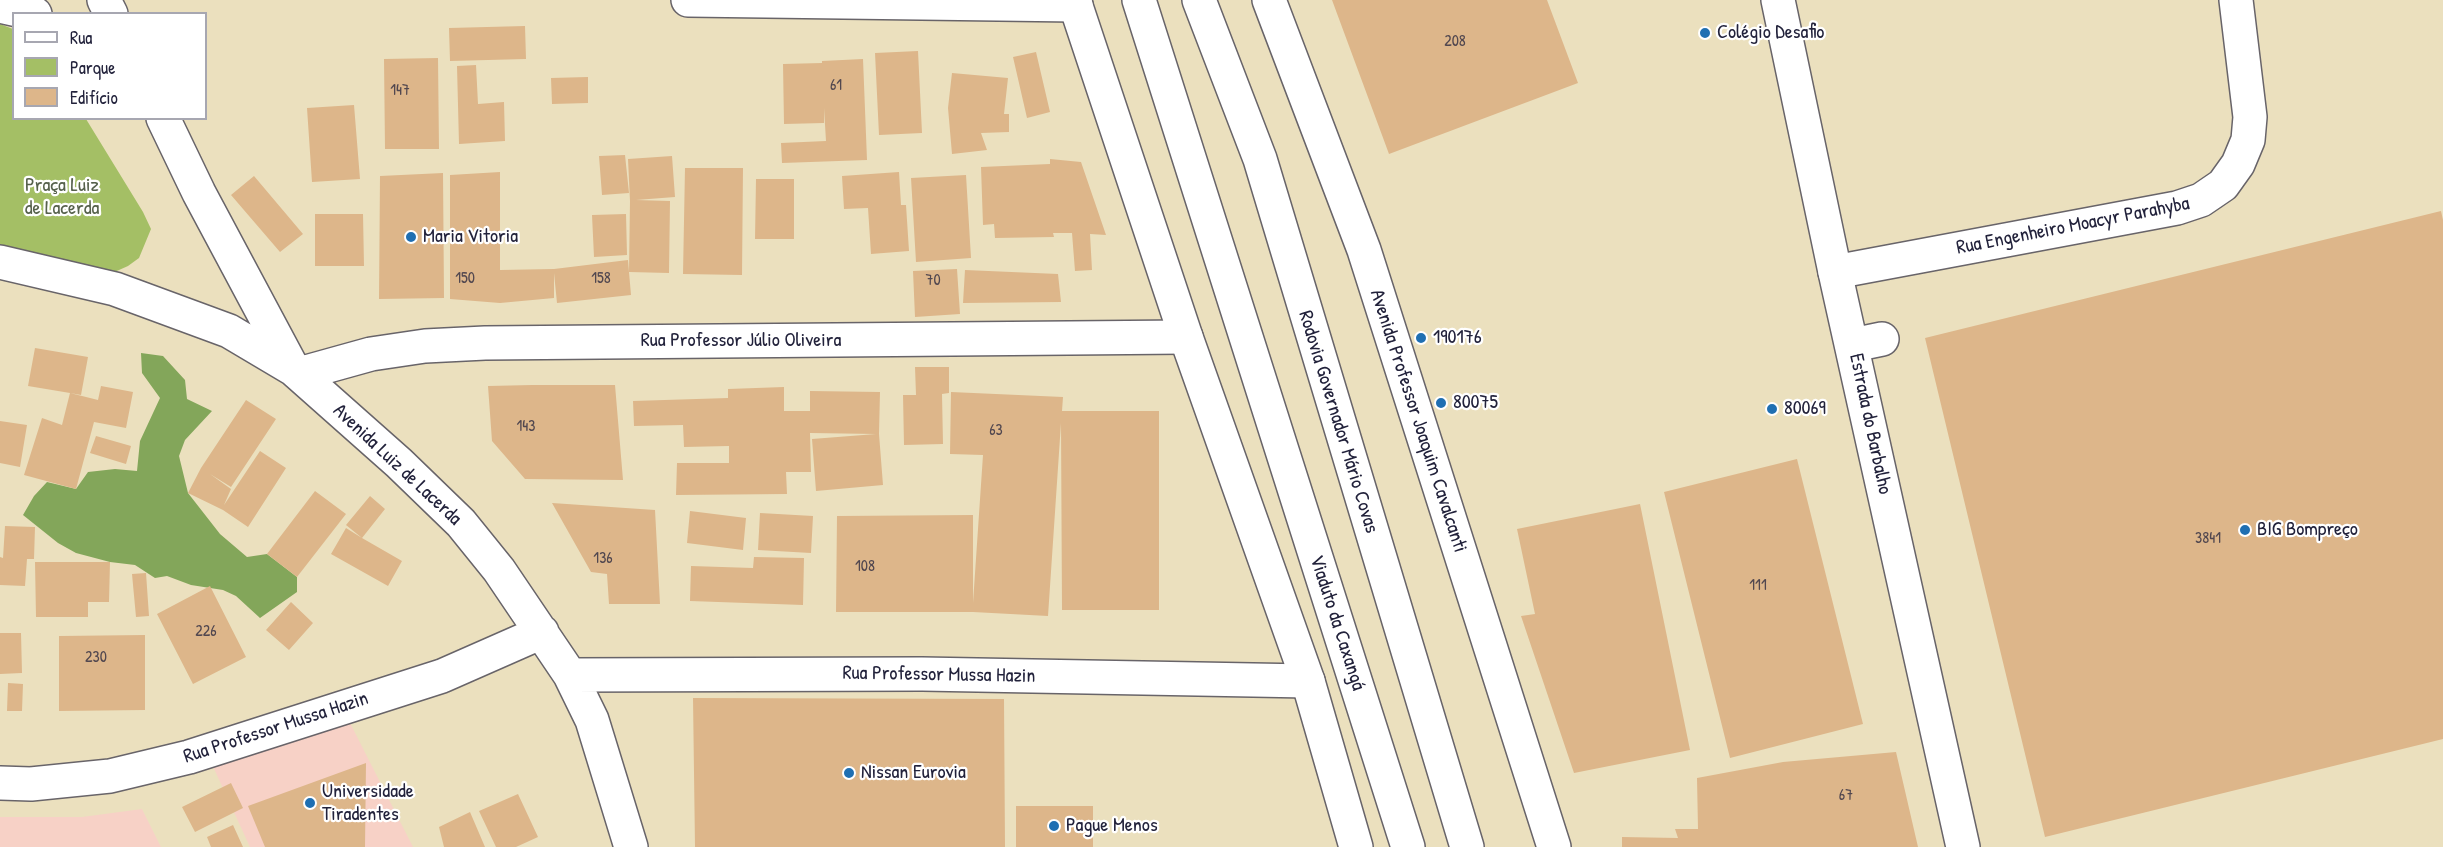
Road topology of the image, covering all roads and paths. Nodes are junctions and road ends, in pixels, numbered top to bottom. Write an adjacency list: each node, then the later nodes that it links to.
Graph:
1 (688, 0): 7 (main road)
2 (1139, 0): 21 (main road, Viaduto da Caxangá)
3 (1199, 0): 22 (main road, Rodovia Governador Mário Covas)
4 (1269, 0): 23 (main road, Avenida Professor Joaquim Cavalcanti)
5 (1778, 0): 12 (main road, Estrada do Barbalho)
6 (2236, 0): 12 (main road, Rua Engenheiro Moacyr Parahyba)
7 (1075, 2): 13 (main road)
8 (0, 6): 9 (main road)
9 (26, 12)
10 (164, 120): 14 (main road)
11 (0, 262): 14 (main road, Avenida Luiz de Lacerda)
12 (1836, 272): 24 (main road, Estrada do Barbalho)
13 (1186, 337): 14 (main road, Rua Professor Júlio Oliveira); 17 (main road)
14 (296, 372): 15 (main road, Avenida Luiz de Lacerda)
15 (542, 632): 16 (main road, Avenida Luiz de Lacerda); 18 (main road, Rua Professor Mussa Hazin)
16 (570, 675): 17 (main road, Rua Professor Mussa Hazin); 19 (main road, Avenida Luiz de Lacerda)
17 (1308, 681): 20 (main road)
18 (0, 783)
19 (631, 847)
20 (1356, 847)
21 (1408, 847)
22 (1467, 847)
23 (1554, 847)
24 (1963, 847)

